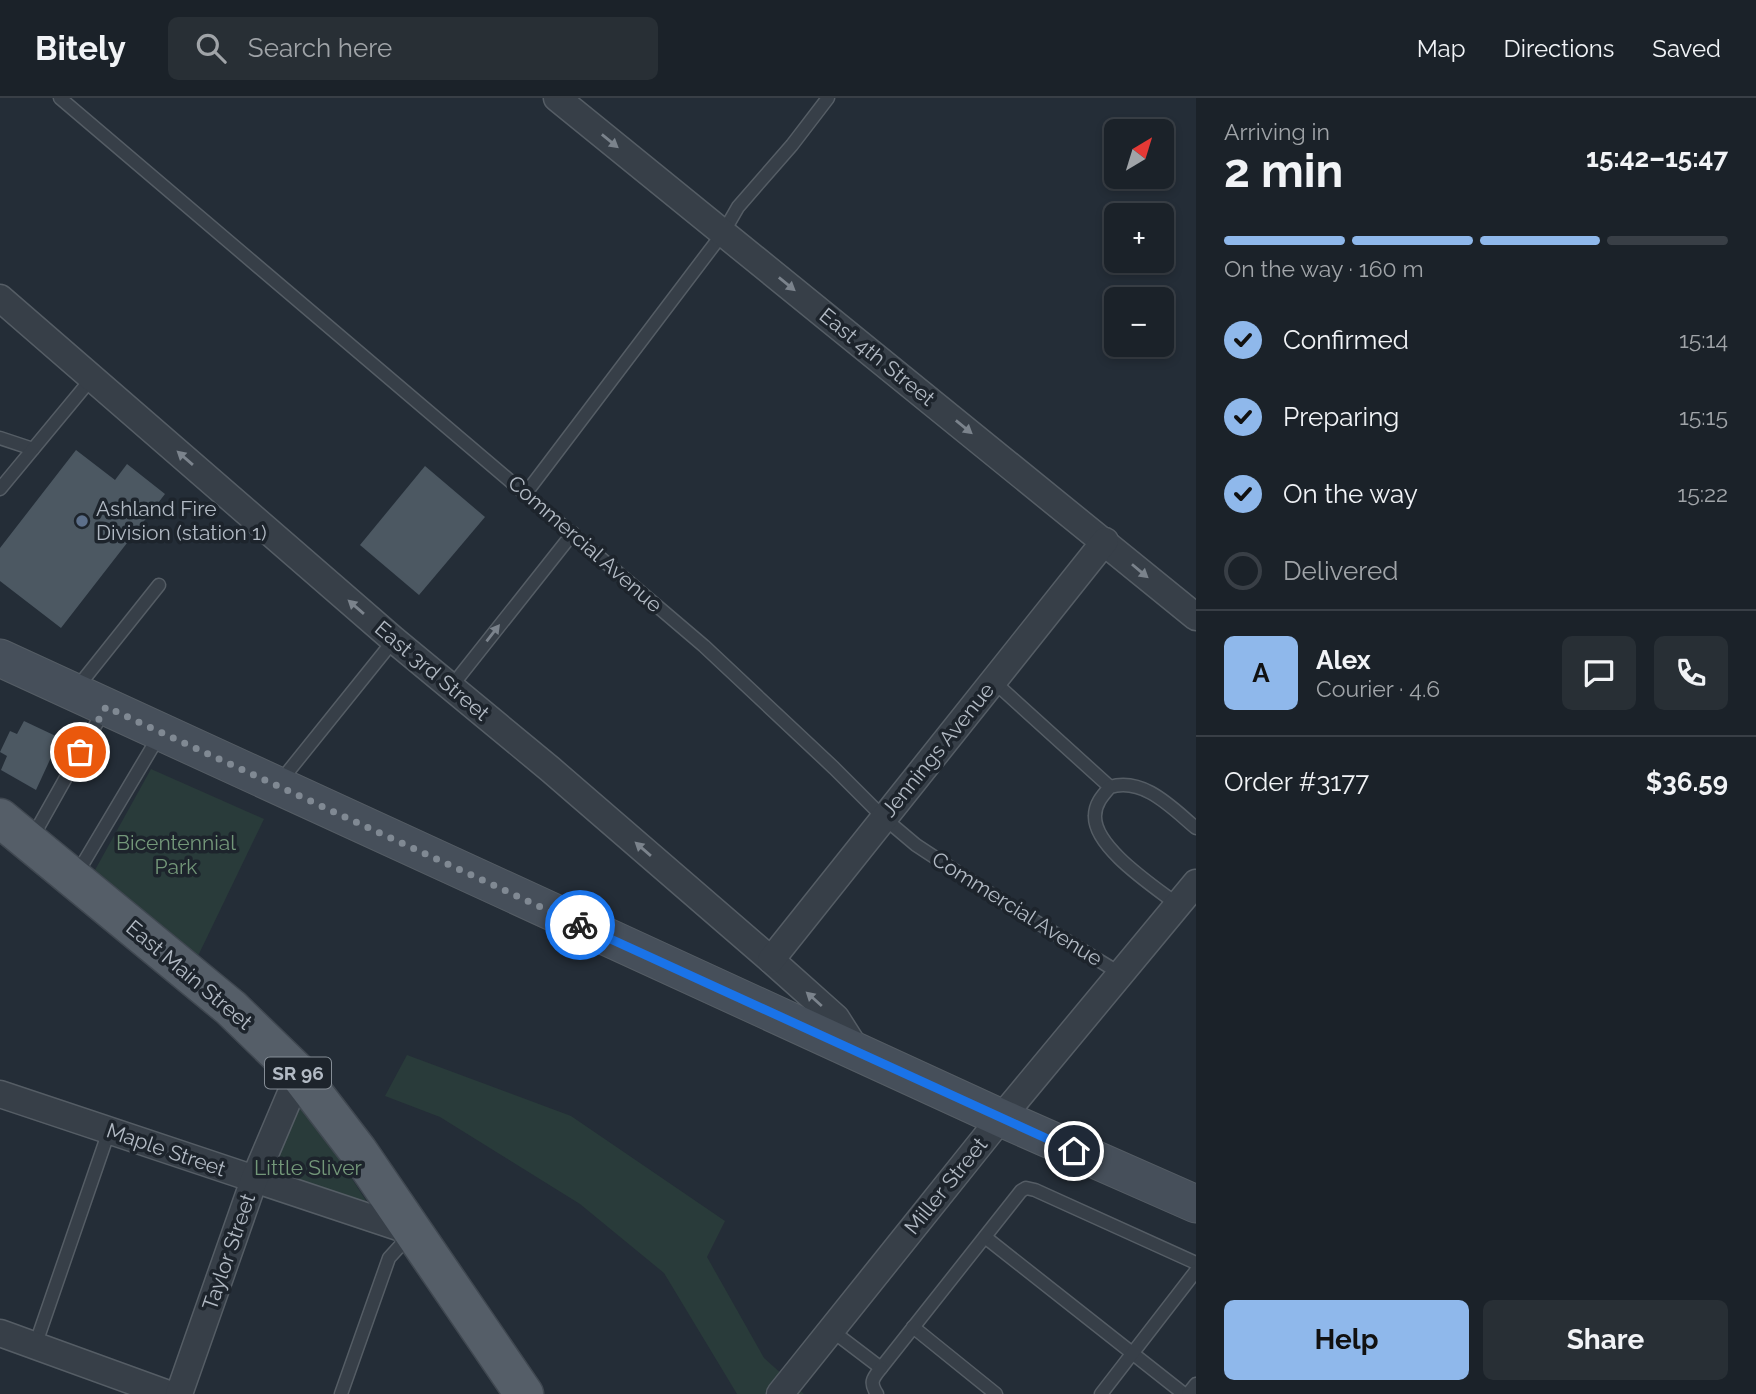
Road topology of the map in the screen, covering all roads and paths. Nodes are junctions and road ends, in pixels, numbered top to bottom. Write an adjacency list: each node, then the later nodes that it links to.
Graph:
1 (60, 98): 10 (lane, Commercial Avenue)
2 (557, 98): 4 (street, East 4th Street, one-way to 4)
3 (828, 98): 4 (lane)
4 (723, 233): 10 (lane); 12 (street, East 4th Street, one-way to 12)
5 (0, 298): 6 (street, East 3rd Street)
6 (92, 378): 8 (lane); 15 (street, East 3rd Street, one-way to 6)
7 (0, 439): 8 (lane)
8 (33, 449): 9 (lane)
9 (0, 489)
10 (526, 492): 11 (lane, Commercial Avenue)
11 (573, 533): 18 (lane, one-way to 11); 24 (lane, Commercial Avenue)
12 (1105, 541): 14 (street, East 4th Street, one-way to 14); 17 (street, Jennings Avenue)
13 (159, 585): 19 (lane)
14 (1196, 617)
15 (394, 640): 18 (street, East 3rd Street); 21 (lane)
16 (0, 658): 19 (main road)
17 (993, 681): 22 (lane); 24 (street, Jennings Avenue)
18 (451, 687): 30 (street, East 3rd Street, one-way to 18)
19 (90, 700): 20 (main road); 26 (lane)
20 (161, 733): 21 (main road); 27 (lane)
21 (276, 786): 32 (main road)
22 (1110, 787): 25 (lane); 29 (lane)
23 (0, 818): 26 (main road, East Main Street / SR 96)
24 (884, 818): 30 (street, Jennings Avenue); 31 (lane, Commercial Avenue)
25 (1196, 828)
26 (30, 843): 27 (main road, East Main Street / SR 96)
27 (74, 879): 33 (main road, East Main Street / SR 96)
28 (1196, 883): 29 (street, Miller Street)
29 (1178, 905): 31 (street, Miller Street)
30 (771, 960): 32 (street, East 3rd Street, one-way to 30)
31 (1121, 974): 35 (street, Miller Street)
32 (857, 1051): 35 (main road)
33 (299, 1074): 37 (street, Taylor Street); 39 (main road, East Main Street / SR 96)
34 (0, 1094): 36 (street, Maple Street)
35 (1001, 1118): 38 (main road); 44 (street, Miller Street)
36 (109, 1131): 37 (street, Maple Street); 46 (lane)
37 (254, 1180): 39 (street, Maple Street); 51 (street, Taylor Street)
38 (1196, 1204)
39 (413, 1232): 52 (lane); 53 (main road, East Main Street / SR 96)
40 (985, 1237): 41 (lane); 43 (lane); 47 (lane)
41 (1196, 1263)
42 (1196, 1271): 47 (lane)
43 (913, 1327): 48 (lane); 56 (lane)
44 (831, 1330): 48 (lane); 54 (street, Miller Street)
45 (0, 1333): 46 (street)
46 (35, 1346): 50 (street)
47 (1132, 1353): 57 (lane); 58 (lane)
48 (881, 1368): 55 (lane)
49 (1196, 1384): 58 (lane)
50 (168, 1394)
51 (179, 1394)
52 (341, 1394)
53 (524, 1394)
54 (780, 1394)
55 (877, 1394)
56 (996, 1394)
57 (1101, 1394)
58 (1186, 1394)

